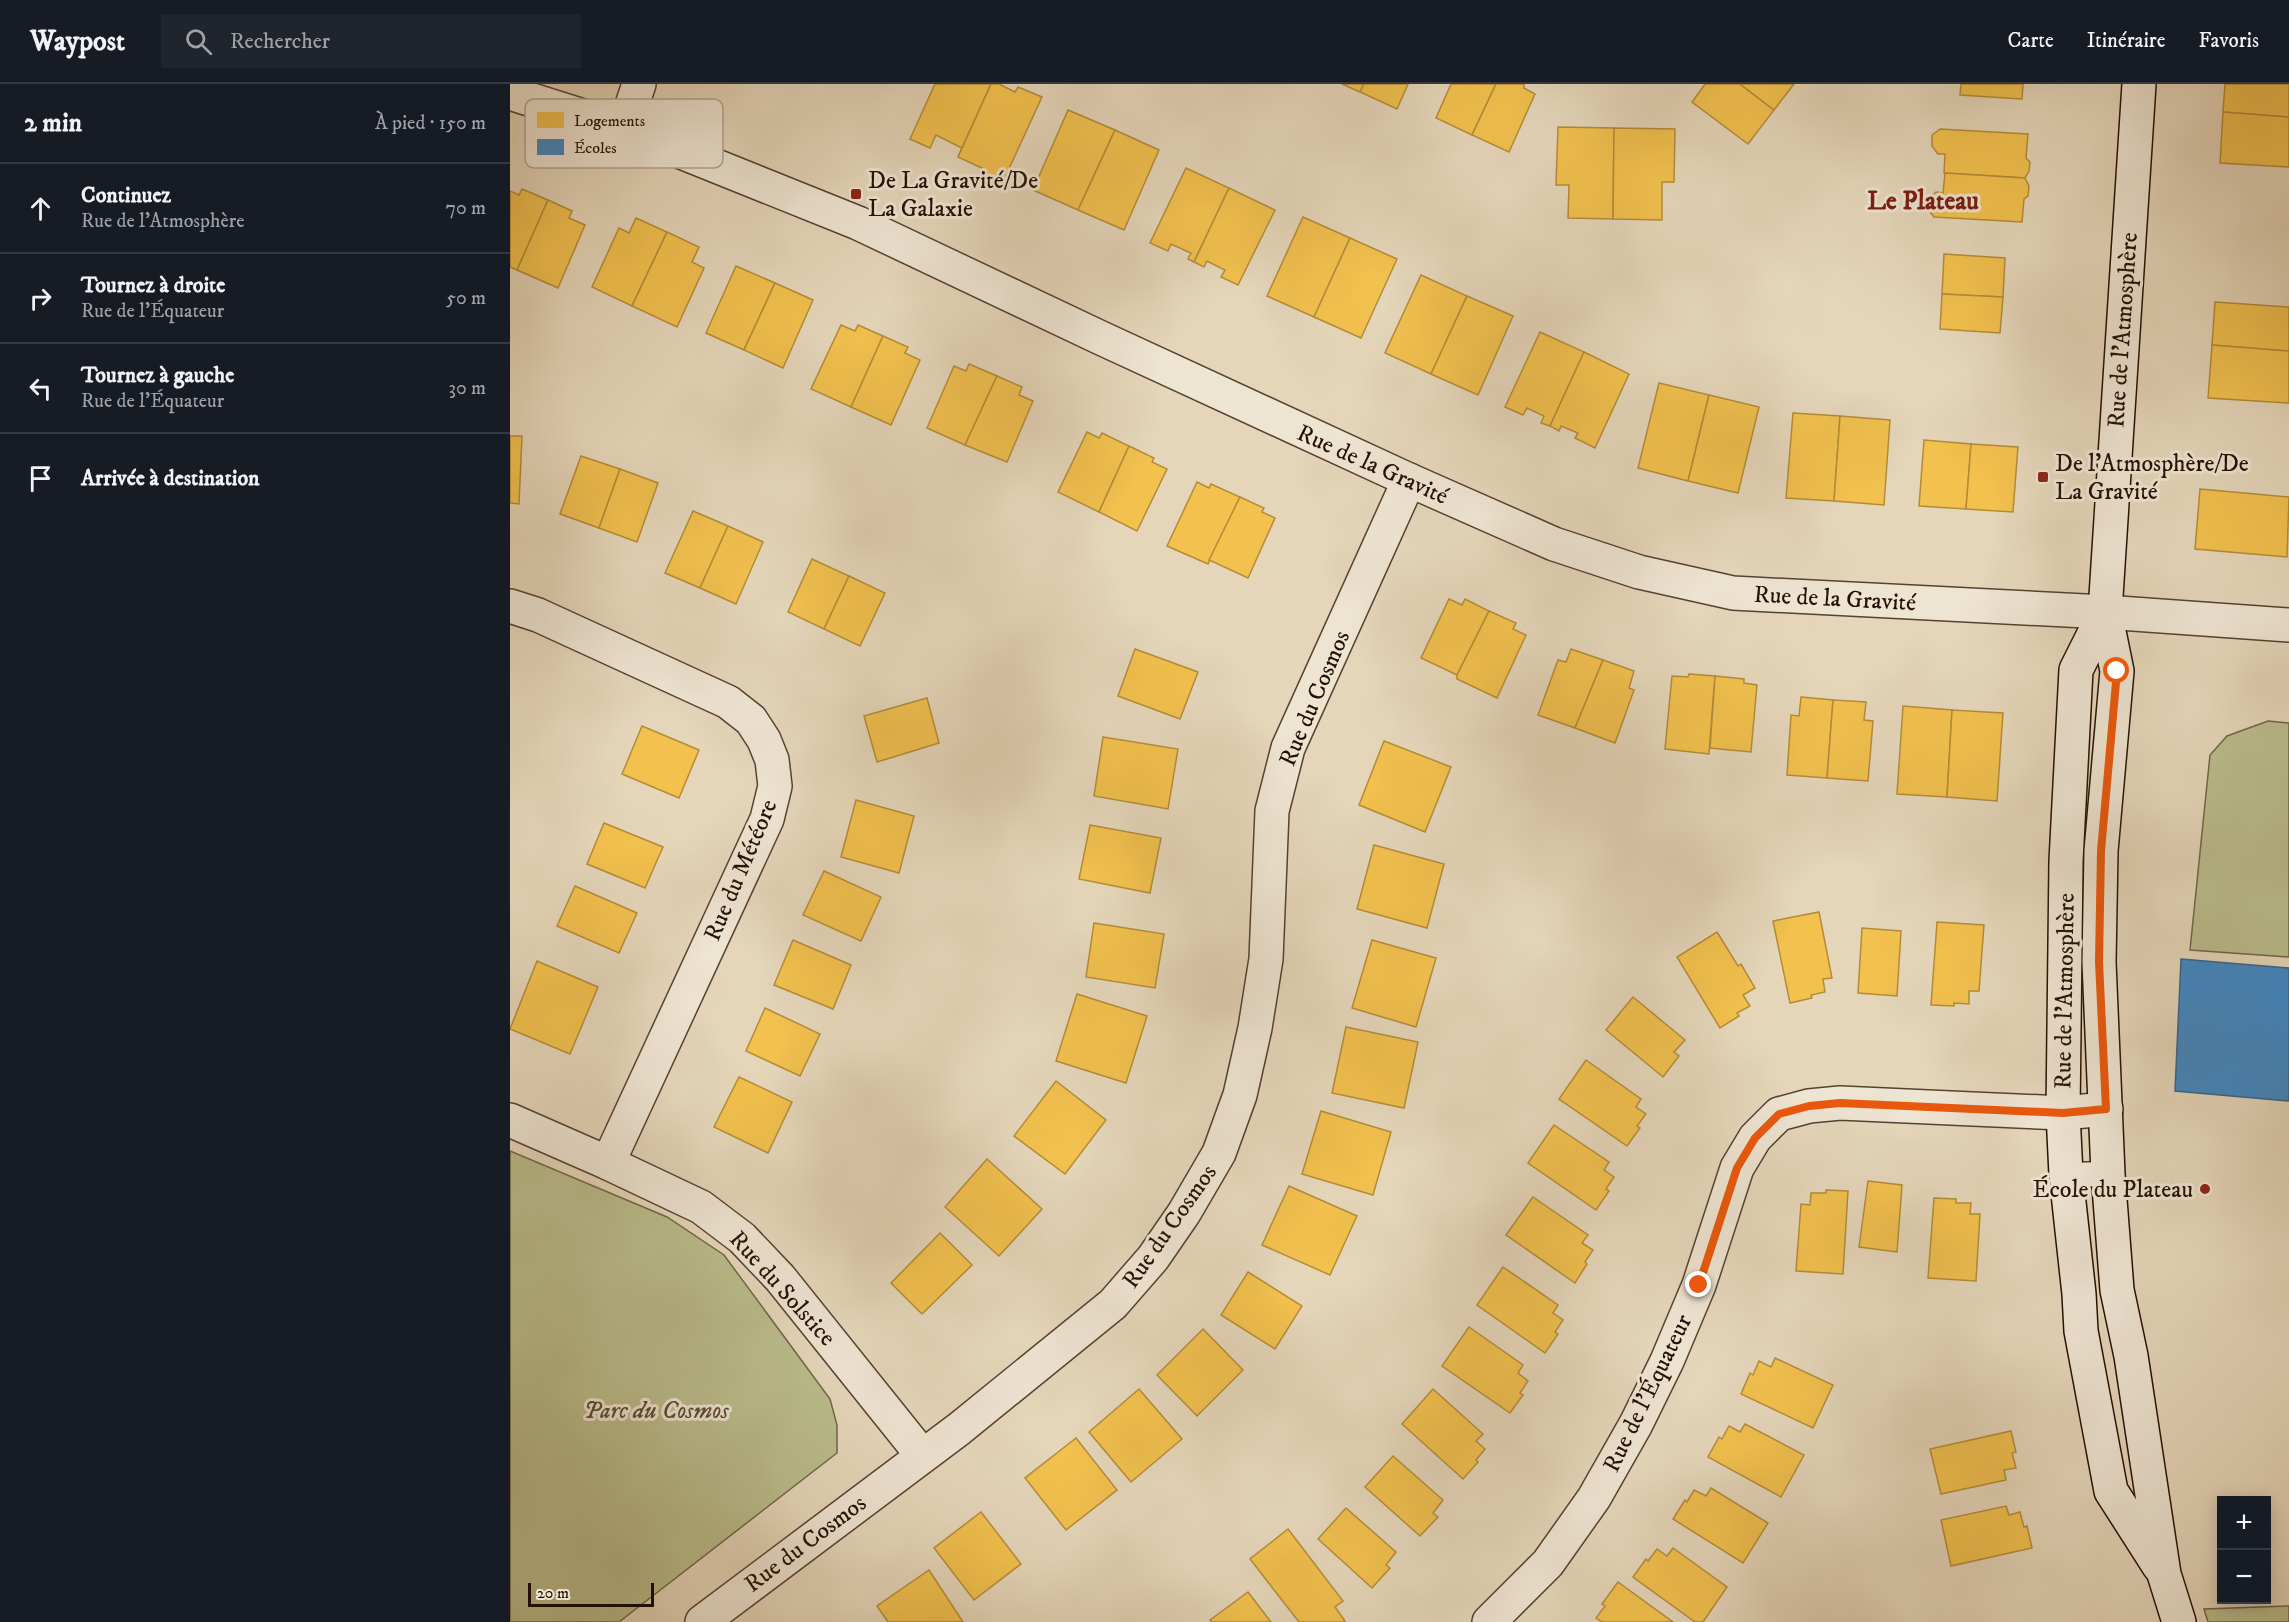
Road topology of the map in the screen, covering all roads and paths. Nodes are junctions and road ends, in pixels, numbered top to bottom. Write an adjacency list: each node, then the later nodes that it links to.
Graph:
1 (639, 84): 5 (street)
2 (2139, 84): 9 (street, Rue de l'Atmosphère)
3 (510, 93): 4 (street, Rue de la Gravité)
4 (529, 99)
5 (634, 99)
6 (721, 168): 7 (street, Rue de la Gravité)
7 (1409, 480): 9 (street, Rue de la Gravité); 17 (street, Rue du Cosmos)
8 (510, 606): 14 (street, Rue du Météore)
9 (2105, 612): 10 (street, Rue de la Gravité); 11 (street, Rue de l'Atmosphère); 12 (street, Rue de l'Atmosphère)
10 (2289, 625)
11 (2106, 1109): 12 (street, Rue de l'Équateur); 15 (street, Rue de l'Atmosphère)
12 (2063, 1113): 16 (street, Rue de l'Atmosphère); 20 (street, Rue de l'Équateur)
13 (510, 1120): 14 (street, Rue du Solstice)
14 (608, 1163): 17 (street, Rue du Solstice)
15 (2108, 1174): 16 (lane); 18 (street, Rue de l'Atmosphère)
16 (2066, 1175): 18 (street, Rue de l'Atmosphère)
17 (922, 1455): 19 (street, Rue du Cosmos)
18 (2164, 1574): 21 (street, Rue de l'Atmosphère)
19 (702, 1622)
20 (1489, 1622)
21 (2178, 1622)

